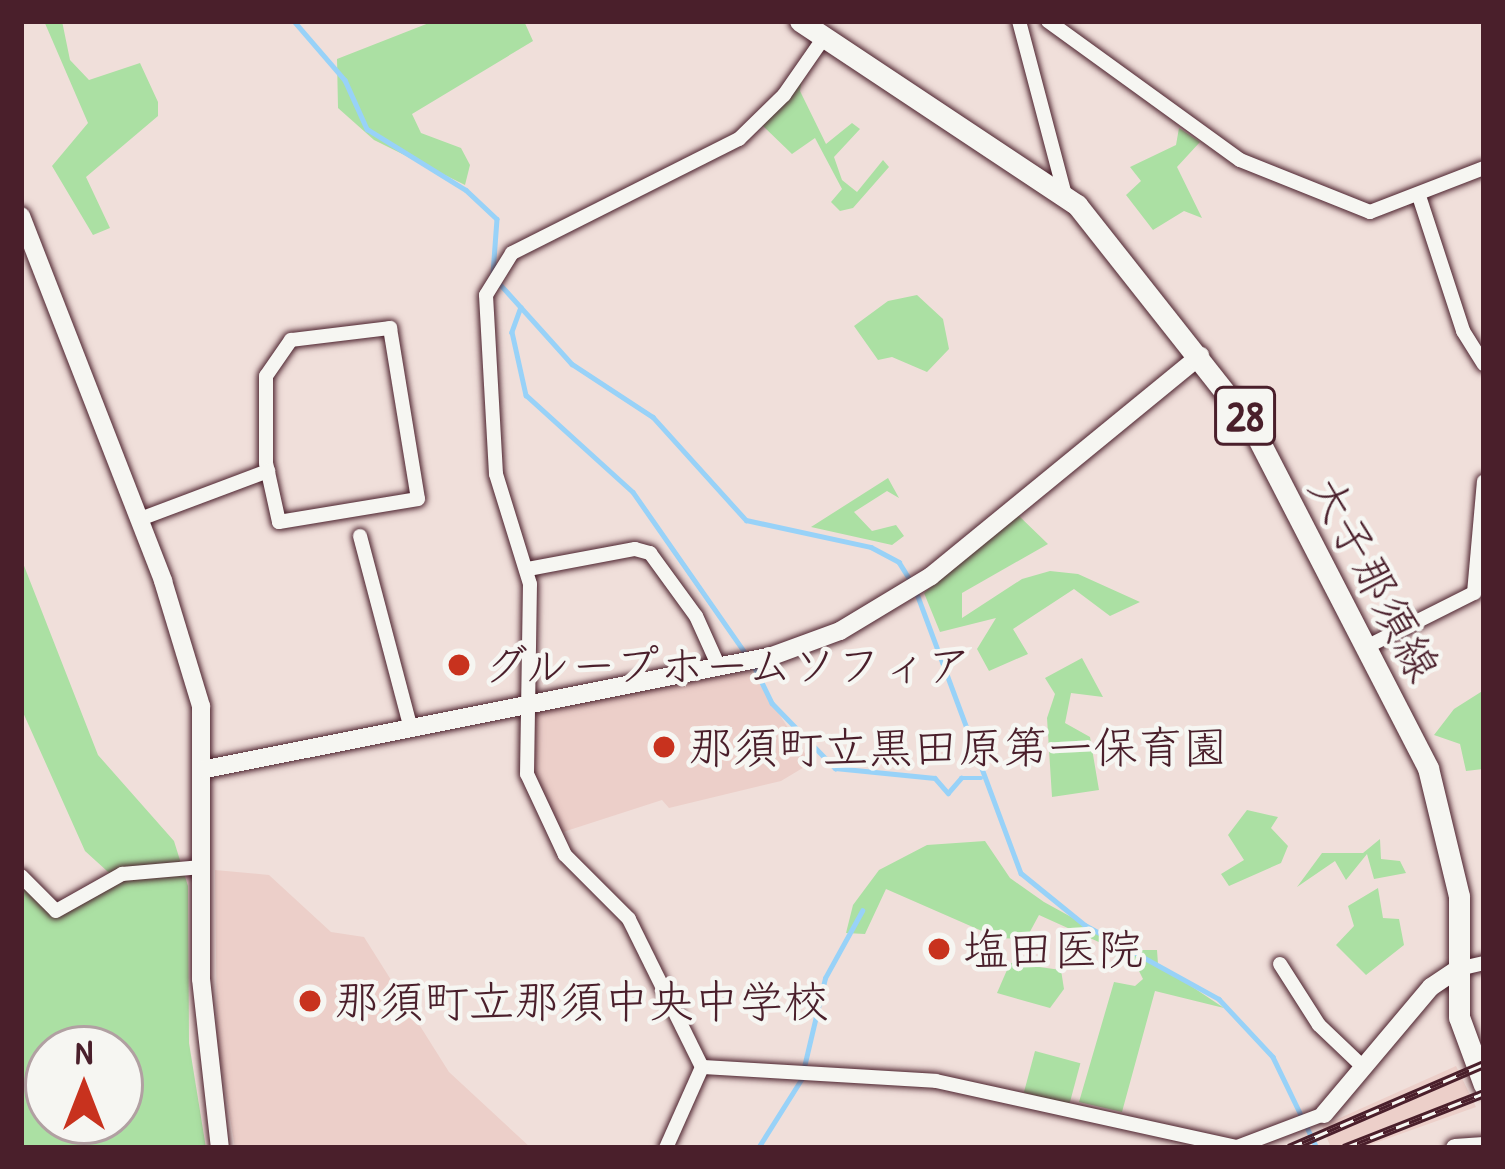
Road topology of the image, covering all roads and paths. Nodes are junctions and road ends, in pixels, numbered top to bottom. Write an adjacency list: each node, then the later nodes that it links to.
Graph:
1 (1018, 21): 5 (street)
2 (1048, 21): 6 (street)
3 (816, 27): 5 (main road, 大子那須線 / 28); 14 (street)
4 (1484, 168): 6 (street)
5 (1065, 194): 8 (main road, 大子那須線 / 28)
6 (1419, 196): 9 (street)
7 (21, 216): 12 (street)
8 (1200, 356): 15 (main road, 大子那須線 / 28); 16 (street)
9 (1484, 364)
10 (268, 471): 10 (street); 12 (street)
11 (1484, 481): 15 (street)
12 (140, 519): 19 (street)
13 (360, 536): 18 (street)
14 (528, 569): 16 (street); 17 (street)
15 (1368, 646): 24 (main road, 大子那須線 / 28)
16 (719, 667): 17 (street)
17 (529, 699): 18 (street); 26 (street)
18 (410, 725): 19 (street)
19 (206, 769): 20 (street)
20 (202, 867): 21 (street); 30 (street)
21 (21, 876)
22 (1484, 963): 24 (street)
23 (1280, 964): 25 (street)
24 (1458, 968): 25 (street); 27 (main road, 大子那須線 / 28)
25 (1361, 1065): 28 (street)
26 (702, 1067): 28 (street); 31 (street)
27 (1484, 1085)
28 (1320, 1116)
29 (1484, 1146): 32 (street)
30 (220, 1148)
31 (667, 1148)
32 (1455, 1148)

